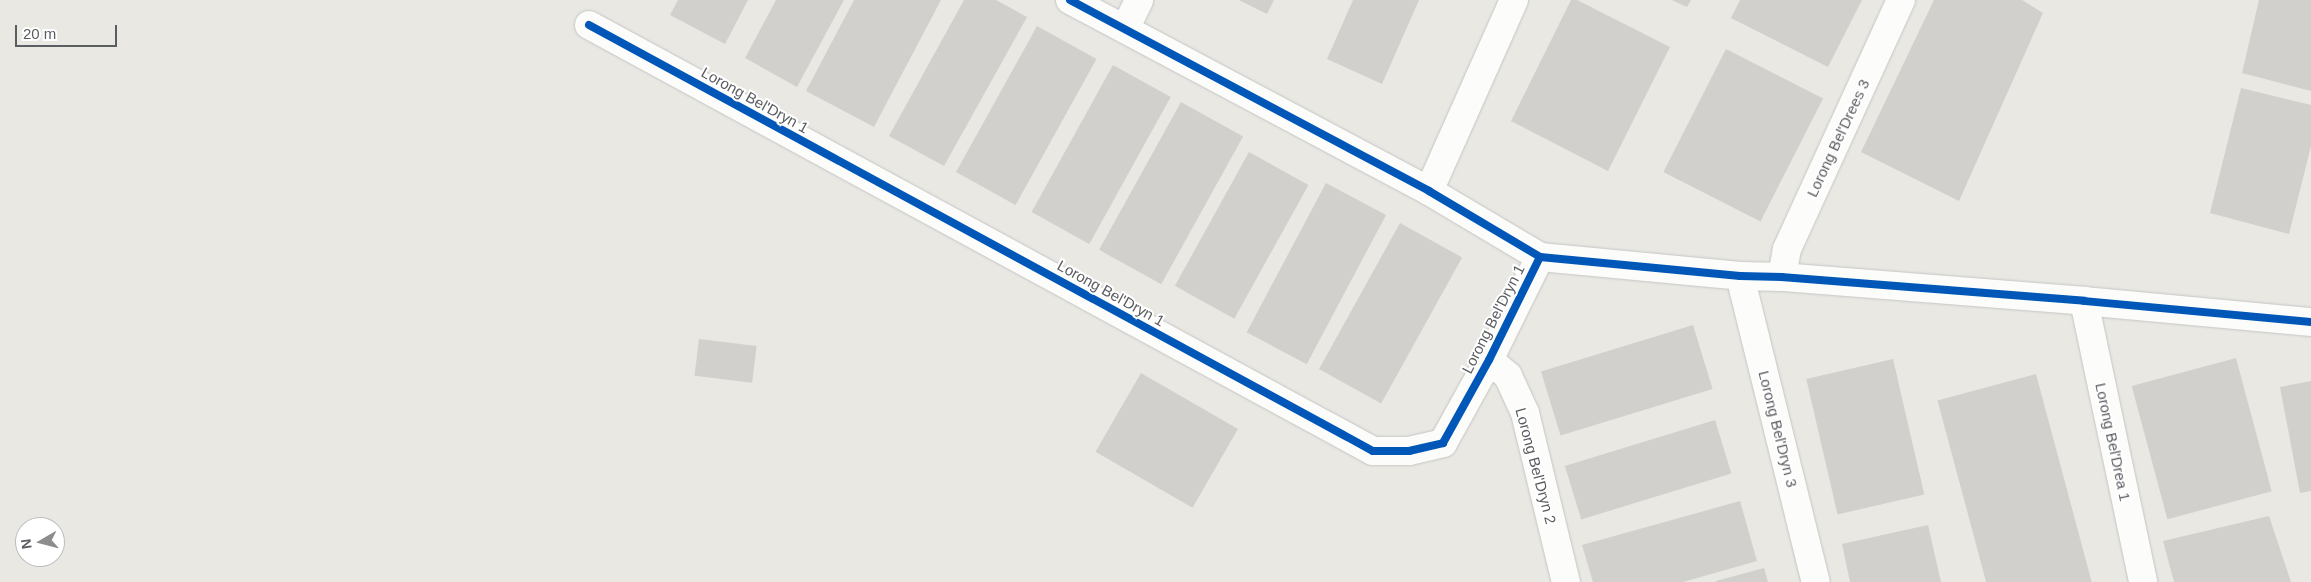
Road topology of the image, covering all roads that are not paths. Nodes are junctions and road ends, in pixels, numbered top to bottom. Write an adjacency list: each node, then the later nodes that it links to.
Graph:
1 (1070, 0): 6 (street)
2 (1139, 0): 6 (street)
3 (1514, 0): 7 (street)
4 (1901, 0): 10 (street, Lorong Bel'Drees 3)
5 (589, 25): 13 (street, Lorong Bel'Dryn 1)
6 (1125, 29): 7 (street)
7 (1429, 191): 8 (street)
8 (1540, 257): 9 (street); 13 (street, Lorong Bel'Dryn 1)
9 (1740, 276): 10 (street); 15 (street, Lorong Bel'Dryn 3)
10 (1782, 278): 11 (street)
11 (2084, 301): 12 (street); 16 (street, Lorong Bel'Drea 1)
12 (2311, 322)
13 (1489, 360): 14 (street, Lorong Bel'Dryn 2)
14 (1566, 582)
15 (1816, 582)
16 (2143, 582)

